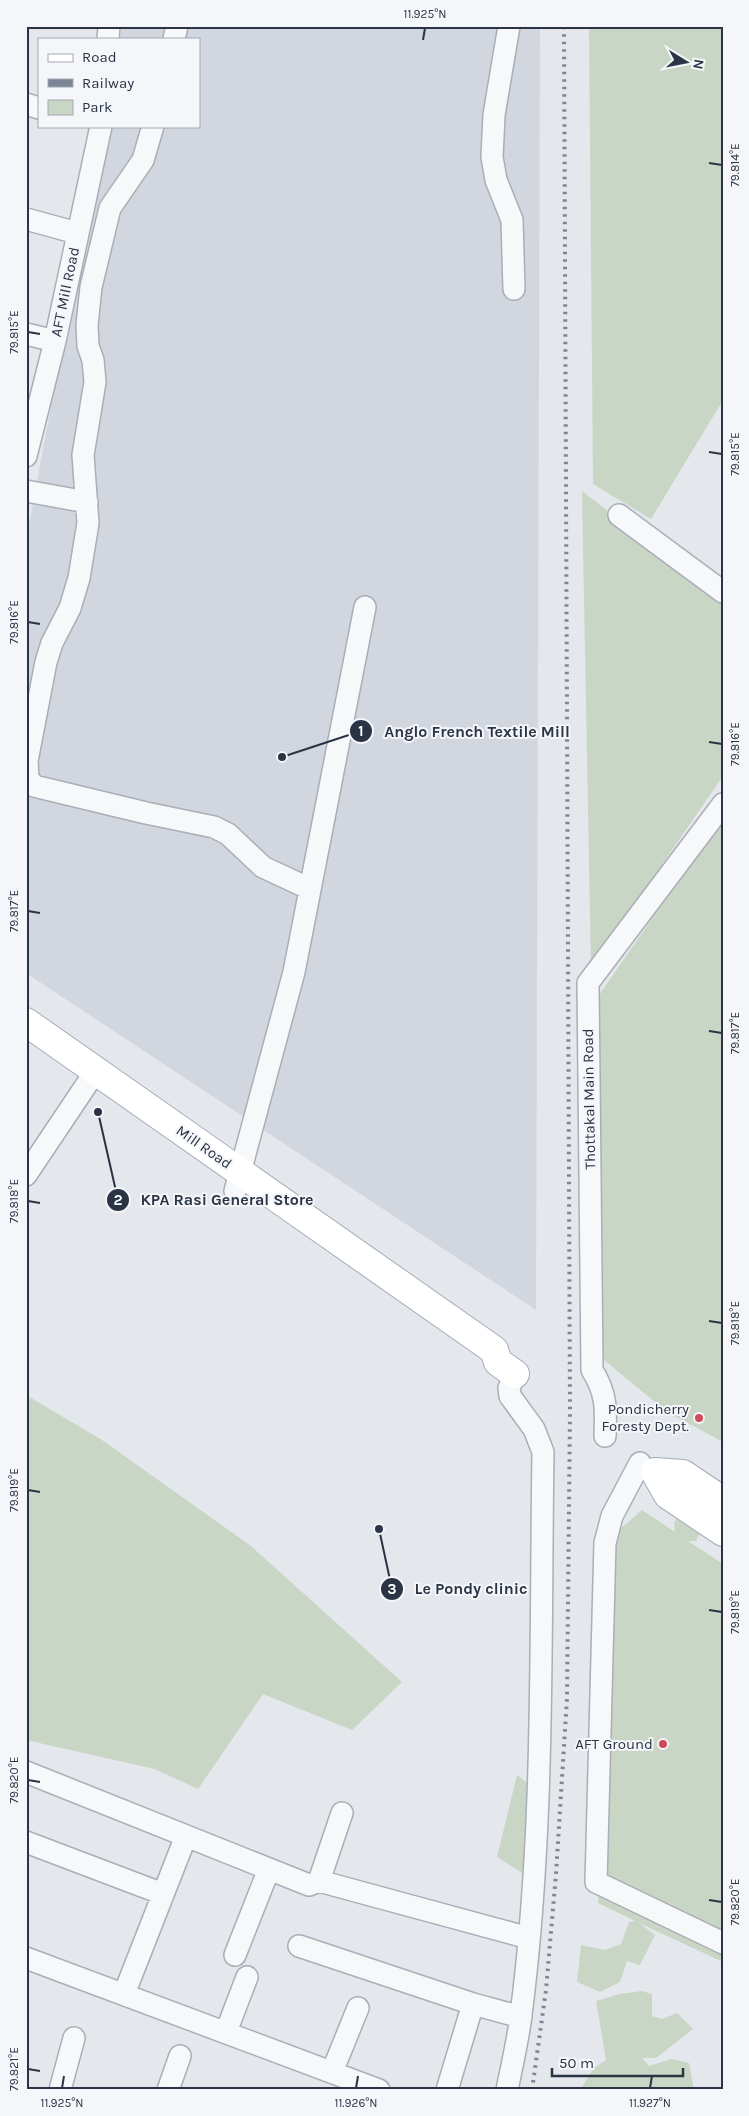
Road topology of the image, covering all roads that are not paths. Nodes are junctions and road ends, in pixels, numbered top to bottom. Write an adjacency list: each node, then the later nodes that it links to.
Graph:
1 (509, 26): 8 (street)
2 (26, 104): 3 (street)
3 (38, 108)
4 (100, 128): 7 (street, AFT Mill Road)
5 (152, 128): 13 (street)
6 (26, 219): 7 (street)
7 (76, 233): 10 (street, AFT Mill Road)
8 (514, 288)
9 (26, 334): 10 (street)
10 (55, 341): 11 (street, AFT Mill Road)
11 (26, 456)
12 (26, 491): 13 (street)
13 (87, 502): 18 (street)
14 (619, 514): 15 (street)
15 (723, 592)
16 (366, 607): 18 (street)
17 (723, 804): 25 (street, Thottakal Main Road)
18 (310, 889): 23 (street)
19 (26, 1022): 21 (main road, Mill Road)
20 (26, 1043): 21 (main road, Mill Road)
21 (90, 1078): 22 (street); 23 (main road, Mill Road)
22 (26, 1175)
23 (238, 1182): 24 (main road, Mill Road)
24 (507, 1368): 36 (street)
25 (605, 1436)
26 (640, 1463): 37 (street)
27 (723, 1501): 28 (main road)
28 (723, 1532)
29 (26, 1772): 31 (street)
30 (342, 1813): 34 (street)
31 (186, 1836): 33 (street); 35 (street)
32 (26, 1842): 35 (street)
33 (269, 1869): 34 (street); 39 (street)
34 (319, 1881): 36 (street)
35 (163, 1894): 42 (street)
36 (529, 1938): 45 (street)
37 (723, 1943)
38 (299, 1946): 43 (street)
39 (236, 1955)
40 (26, 1958): 42 (street)
41 (247, 1978): 46 (street)
42 (124, 1994): 46 (street)
43 (474, 2004): 45 (street); 53 (street)
44 (358, 2008): 49 (street)
45 (521, 2017): 54 (street)
46 (226, 2032): 49 (street)
47 (74, 2038): 50 (street)
48 (180, 2056): 51 (street)
49 (332, 2072): 52 (street)
50 (60, 2090)
51 (168, 2090)
52 (379, 2090)
53 (447, 2090)
54 (507, 2090)

